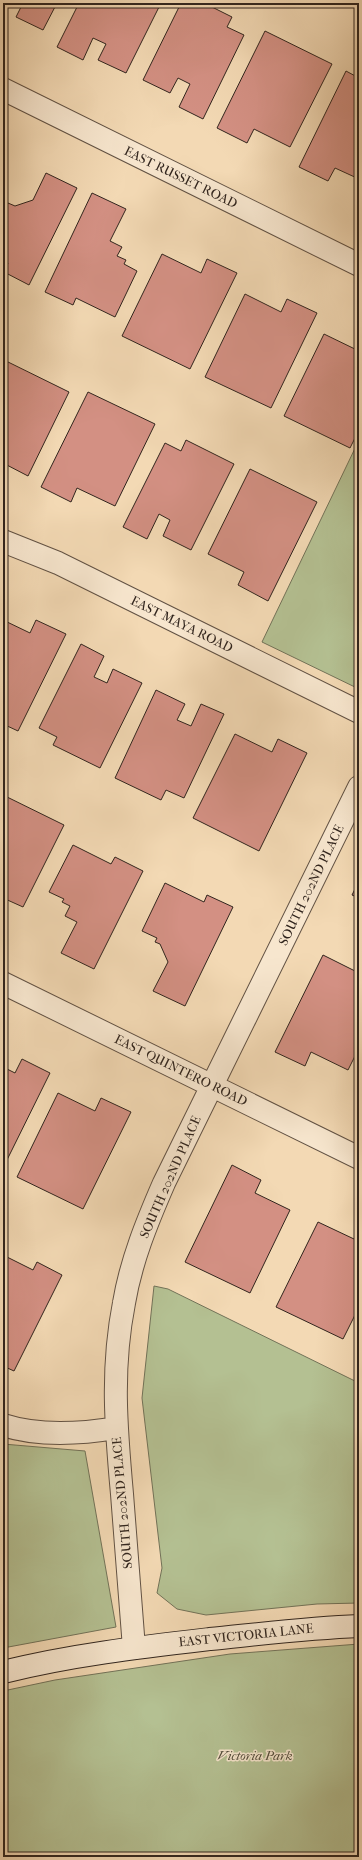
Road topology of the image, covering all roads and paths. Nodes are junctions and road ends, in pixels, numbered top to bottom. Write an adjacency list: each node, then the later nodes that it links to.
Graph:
1 (3, 89): 2 (street, EAST RUSSET ROAD)
2 (359, 265)
3 (3, 541): 4 (street, EAST MAYA ROAD)
4 (359, 712)
5 (359, 787): 7 (street, SOUTH 202ND PLACE)
6 (3, 983): 7 (street, EAST QUINTERO ROAD)
7 (212, 1086): 8 (street, EAST QUINTERO ROAD); 10 (street, SOUTH 202ND PLACE)
8 (359, 1158)
9 (3, 1425): 10 (street)
10 (116, 1428): 12 (street, SOUTH 202ND PLACE)
11 (359, 1626): 12 (street, EAST VICTORIA LANE)
12 (134, 1648): 13 (street, EAST VICTORIA LANE)
13 (3, 1672)

